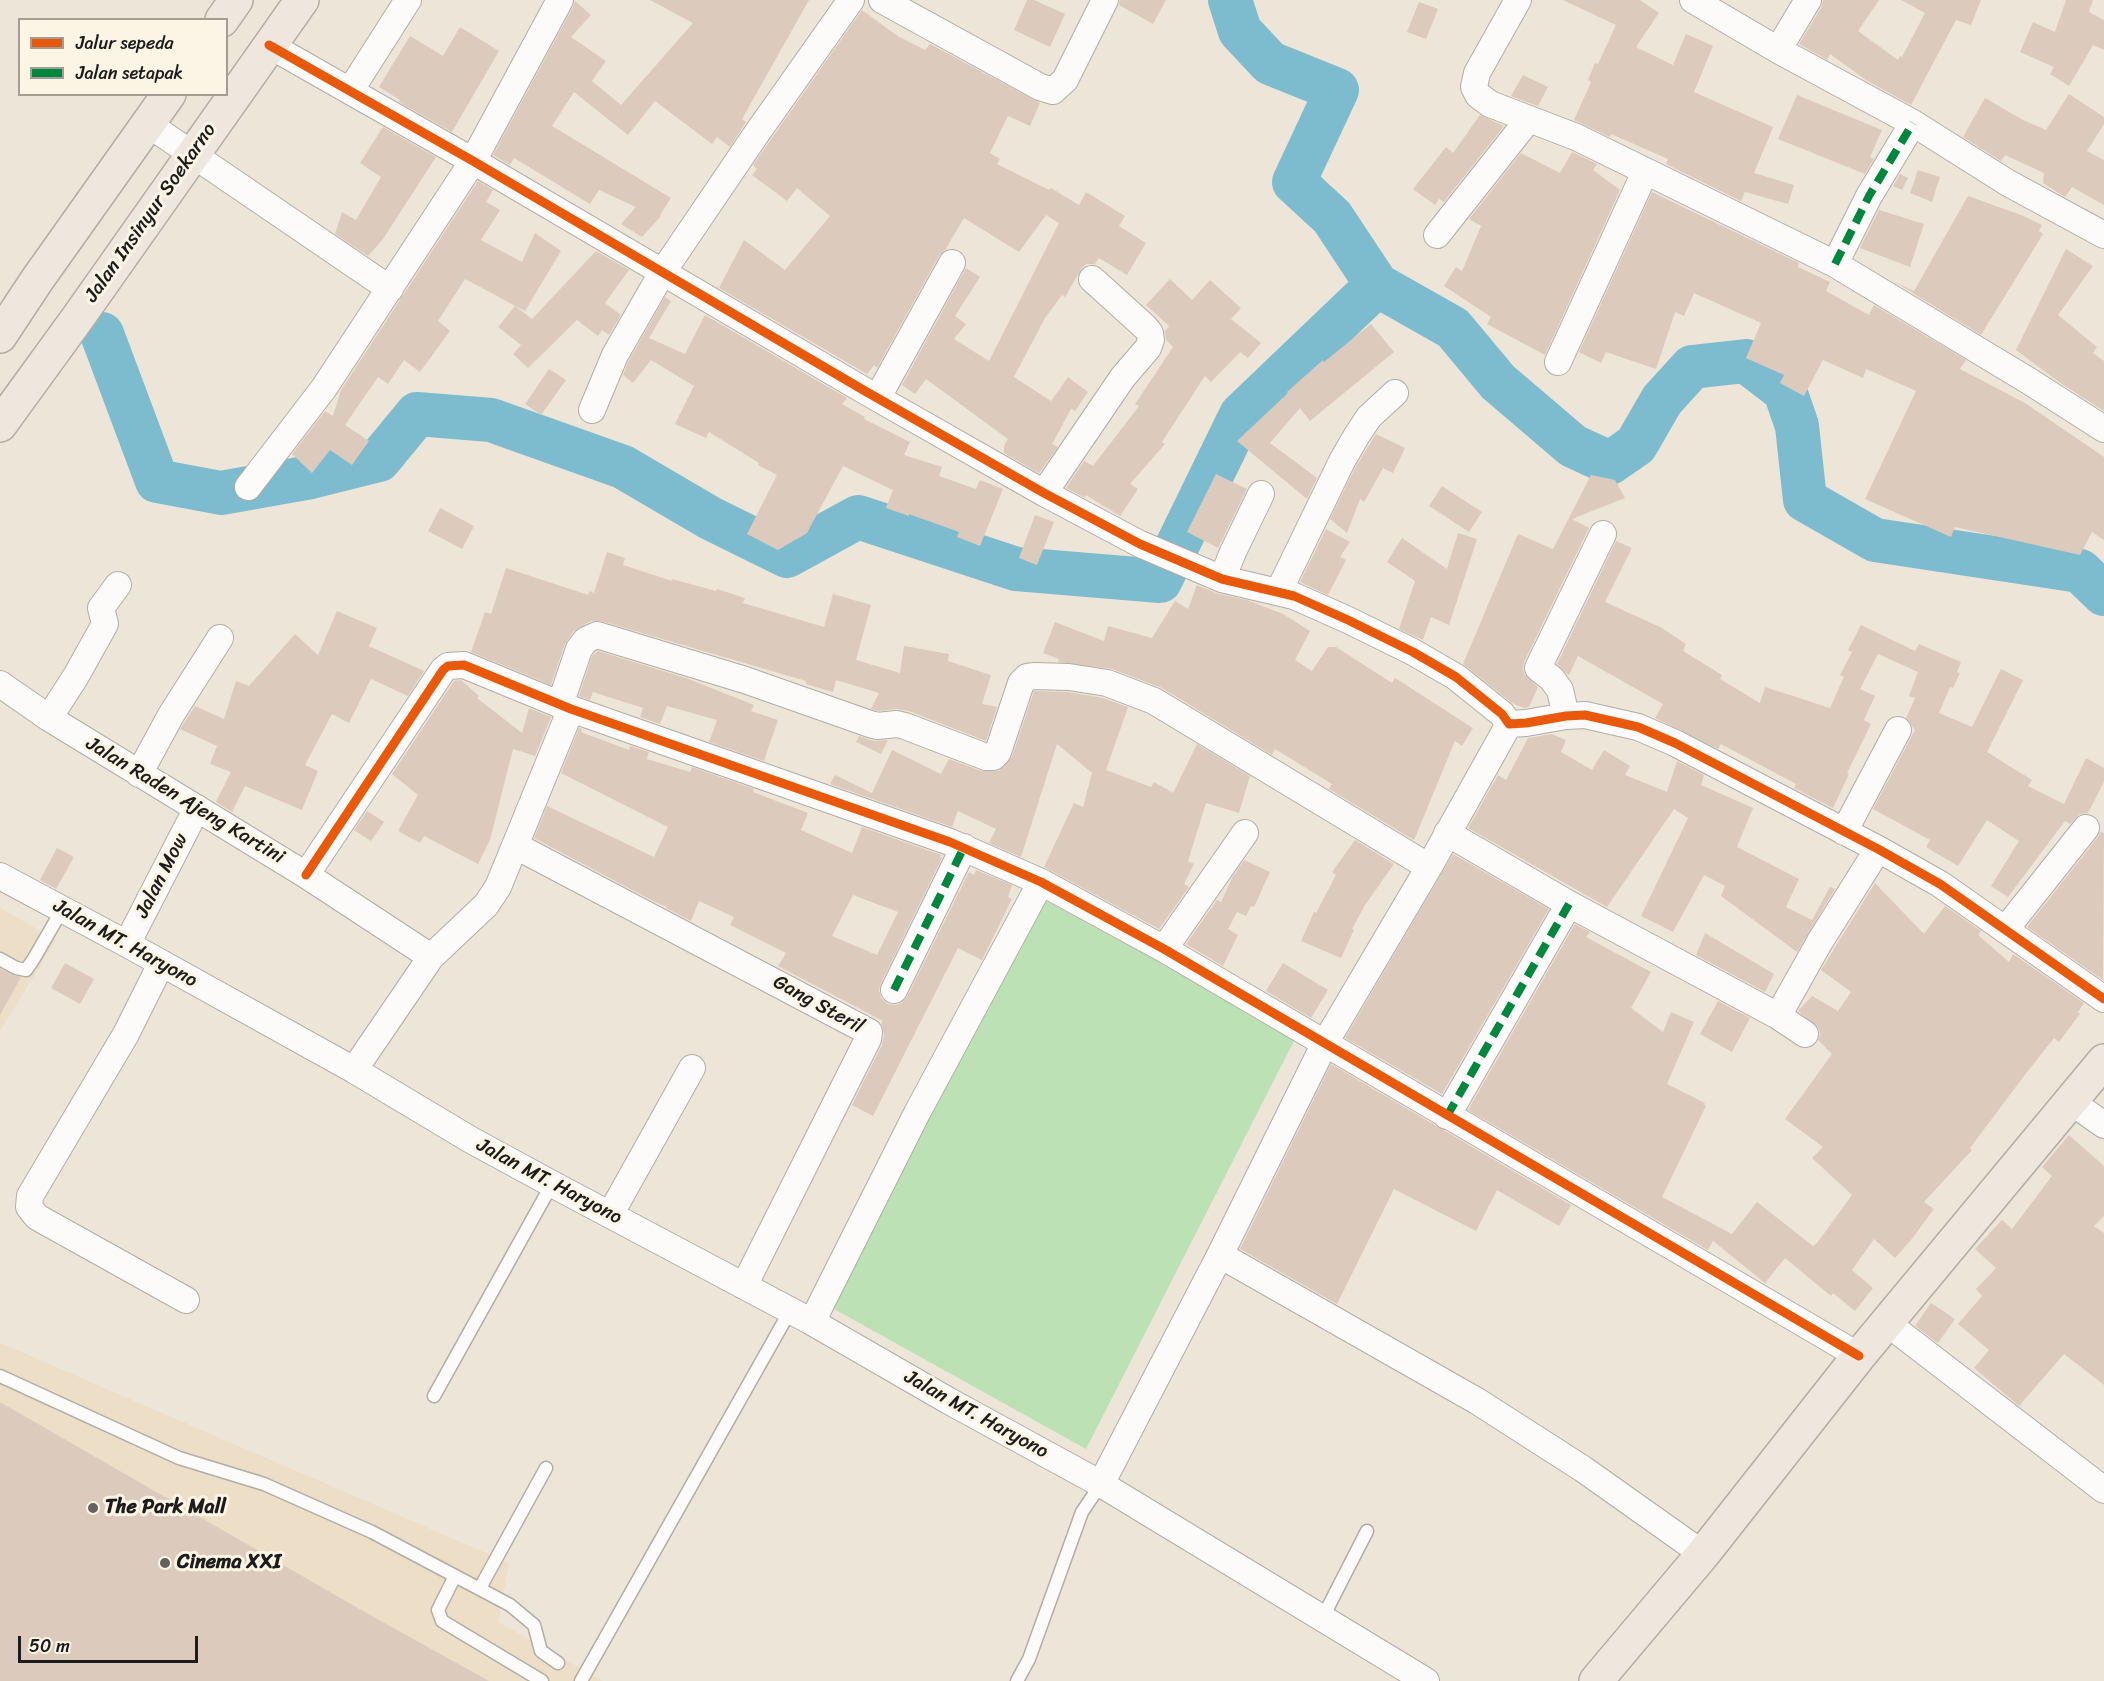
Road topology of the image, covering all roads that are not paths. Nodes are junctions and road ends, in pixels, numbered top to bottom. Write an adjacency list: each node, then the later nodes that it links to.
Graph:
1 (236, 0): 11 (main road)
2 (302, 0): 12 (main road, Jalan Insinyur Soekarno)
3 (408, 0): 14 (street)
4 (560, 0): 20 (street)
5 (851, 0): 26 (street)
6 (882, 0): 7 (street)
7 (1105, 0)
8 (1518, 0): 16 (street)
9 (1693, 0): 13 (street)
10 (1808, 0): 13 (street)
11 (223, 18)
12 (269, 45): 14 (street); 19 (main road, Jalan Insinyur Soekarno)
13 (1778, 50): 17 (street)
14 (350, 91): 20 (street)
15 (168, 96): 18 (main road)
16 (1528, 120): 21 (street); 22 (street)
17 (1913, 123): 23 (street); 25 (street)
18 (148, 124): 19 (street); 29 (main road)
19 (191, 154): 28 (street); 34 (main road, Jalan Insinyur Soekarno)
20 (473, 161): 26 (street); 28 (street)
21 (1645, 172): 25 (street); 30 (street)
22 (1437, 235)
23 (2104, 235)
24 (952, 263): 32 (street)
25 (1835, 264): 35 (street)
26 (662, 273): 32 (street); 33 (street)
27 (1092, 279): 37 (street)
28 (390, 289): 36 (street)
29 (5, 329)
30 (1558, 362)
31 (1395, 393): 42 (street)
32 (878, 397): 37 (street)
33 (592, 410)
34 (0, 425)
35 (2104, 429)
36 (248, 487)
37 (1044, 493): 40 (street)
38 (1262, 494): 40 (street)
39 (1603, 534): 46 (street)
40 (1219, 578): 42 (street)
41 (118, 585): 47 (street)
42 (1279, 591): 48 (street)
43 (220, 638): 50 (street)
44 (0, 684): 47 (street, Jalan Raden Ajeng Kartini)
45 (566, 707): 56 (street); 57 (street); 59 (street); 60 (street)
46 (1566, 716): 48 (street); 53 (street)
47 (49, 718): 50 (street, Jalan Raden Ajeng Kartini)
48 (1509, 724): 55 (street)
49 (1898, 730): 53 (street)
50 (139, 774): 51 (street, Jalan Raden Ajeng Kartini)
51 (197, 808): 60 (street, Jalan Raden Ajeng Kartini); 66 (street, Jalan Mow)
52 (2086, 828): 65 (street)
53 (1844, 832): 58 (street)
54 (1245, 833): 67 (street)
55 (1448, 833): 59 (street); 63 (street)
56 (516, 846): 68 (street); 85 (street, Gang Steril)
57 (964, 847): 62 (street); 71 (street)
58 (1878, 849): 65 (street); 73 (street)
59 (1429, 867): 75 (street)
60 (306, 875): 68 (street, Jalan Raden Ajeng Kartini)
61 (0, 876): 64 (street, Jalan MT. Haryono)
62 (1041, 882): 67 (street); 87 (street)
63 (1569, 904): 73 (street); 80 (street)
64 (62, 910): 66 (street, Jalan MT. Haryono); 69 (lane)
65 (2006, 930): 72 (street)
66 (127, 944): 70 (street, Jalan MT. Haryono)
67 (1164, 949): 75 (street)
68 (431, 957): 78 (street)
69 (0, 959)
70 (161, 964): 78 (street, Jalan MT. Haryono); 86 (street)
71 (894, 990)
72 (2104, 999)
73 (1778, 1016): 74 (street)
74 (1805, 1034)
75 (1325, 1043): 80 (street); 84 (street)
76 (2104, 1061): 79 (main road)
77 (692, 1068): 83 (street)
78 (354, 1070): 82 (street, Jalan MT. Haryono)
79 (2070, 1101): 81 (street); 88 (main road)
80 (1448, 1116): 89 (street)
81 (2104, 1125)
82 (552, 1184): 83 (street, Jalan MT. Haryono); 91 (lane)
83 (610, 1215): 85 (street, Jalan MT. Haryono)
84 (1220, 1255): 93 (street); 96 (street)
85 (744, 1286): 87 (street, Jalan MT. Haryono)
86 (186, 1300)
87 (801, 1317): 93 (street, Jalan MT. Haryono); 101 (lane)
88 (1887, 1323): 89 (main road); 94 (street)
89 (1860, 1356): 96 (main road)
90 (0, 1376): 97 (lane)
91 (434, 1396)
92 (546, 1468): 98 (lane)
93 (1101, 1484): 99 (street, Jalan MT. Haryono); 103 (lane)
94 (2104, 1490)
95 (1366, 1531): 99 (lane)
96 (1703, 1554): 105 (main road)
97 (455, 1576): 98 (lane); 102 (lane)
98 (480, 1588): 100 (lane)
99 (1323, 1617): 104 (street, Jalan MT. Haryono)
100 (558, 1663)
101 (581, 1678)
102 (542, 1681)
103 (1017, 1681)
104 (1426, 1681)
105 (1596, 1681)

